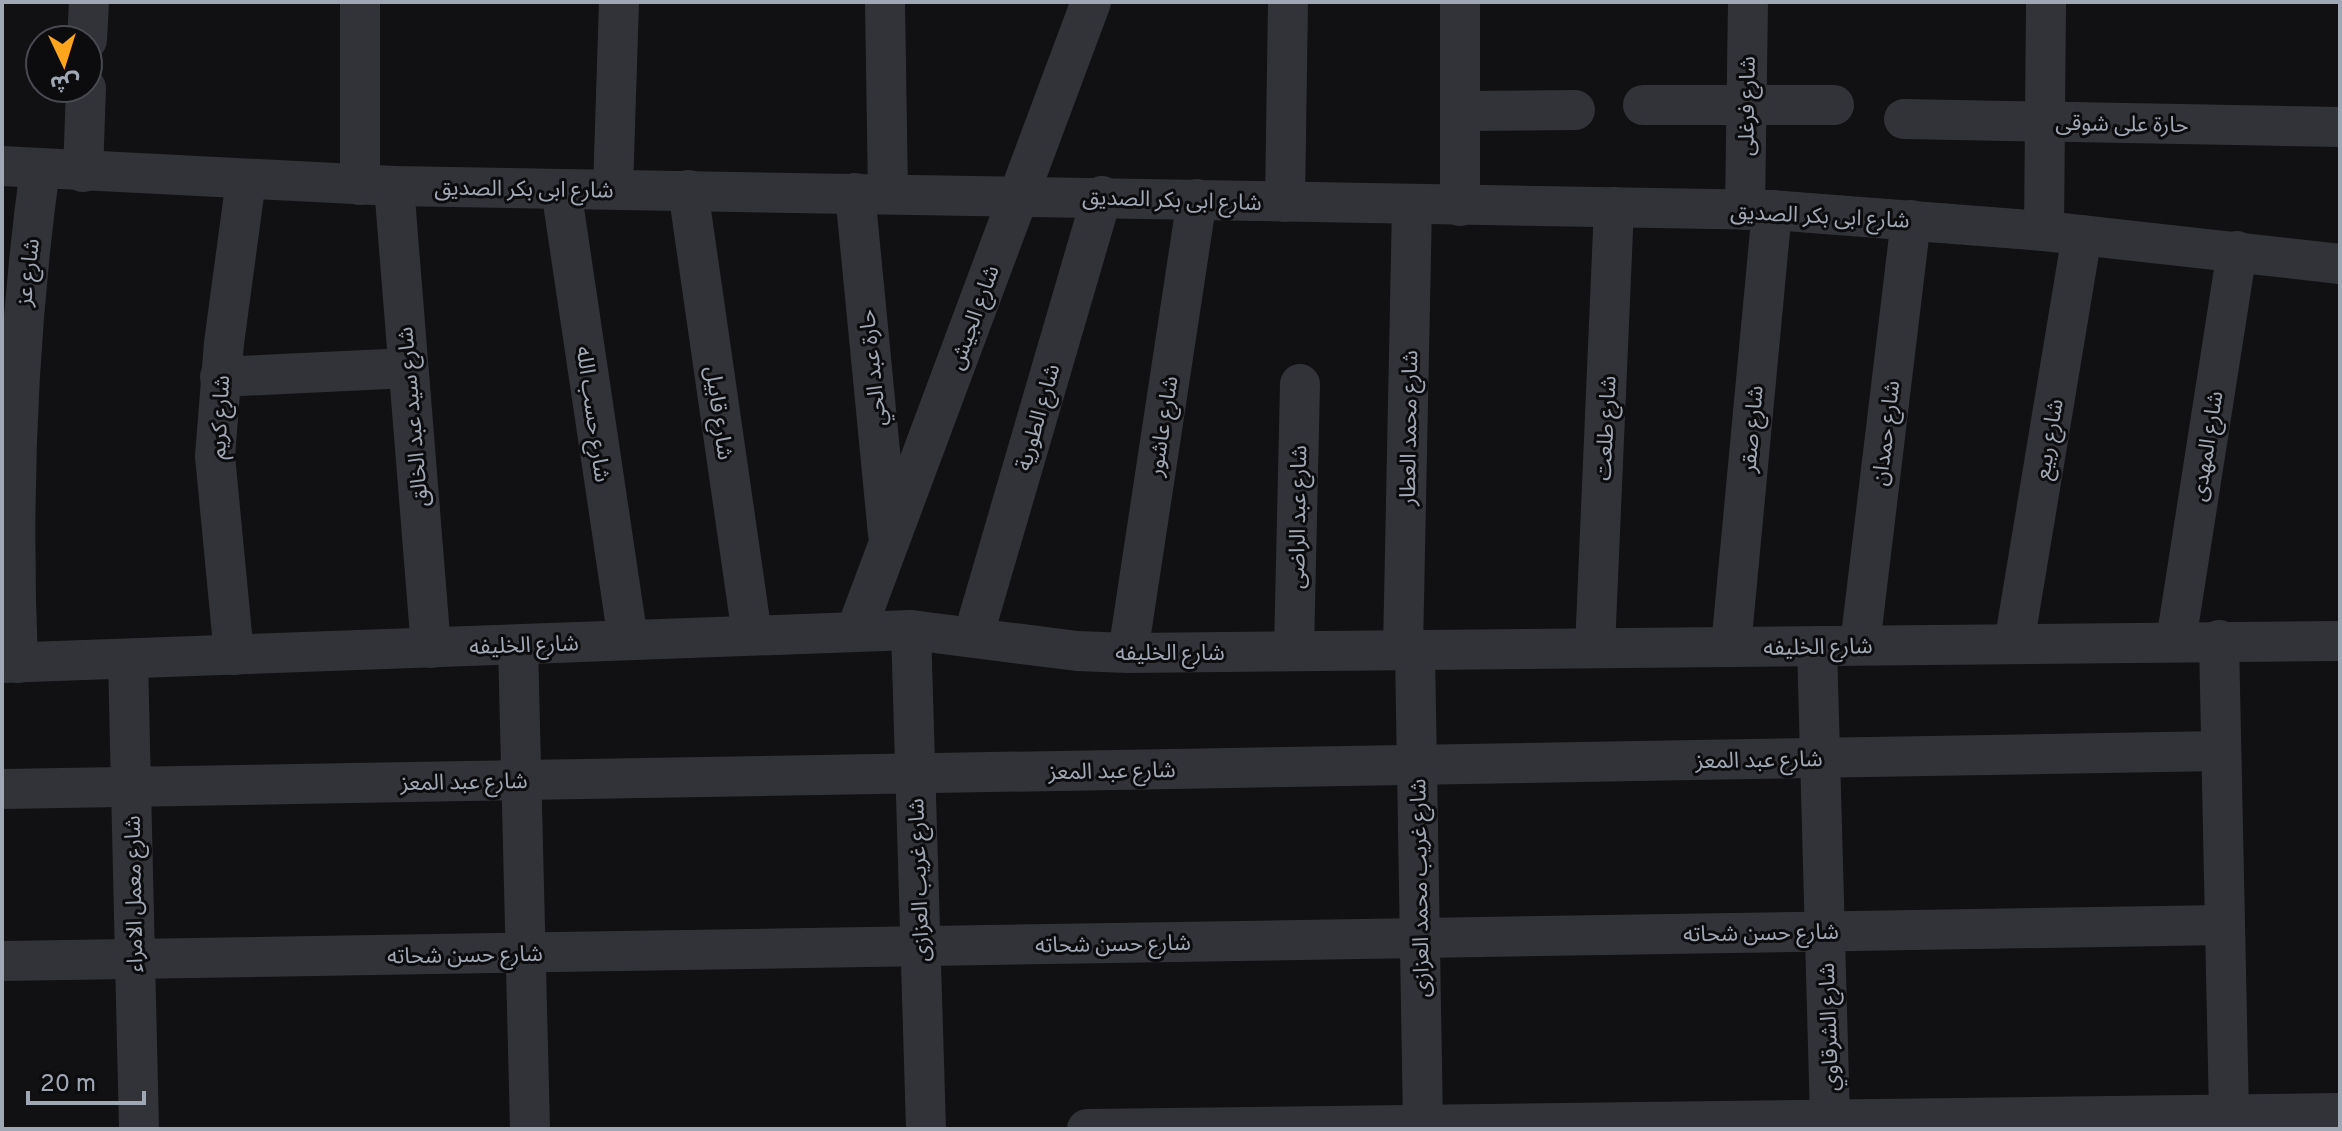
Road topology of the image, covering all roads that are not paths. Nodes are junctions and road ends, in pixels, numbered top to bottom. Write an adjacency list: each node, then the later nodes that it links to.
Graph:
1 (89, 2): 10 (street)
2 (360, 2): 23 (street, شارع سيد عبد الخالق)
3 (619, 2): 25 (street)
4 (885, 2): 27 (street, حارة عبد الحي)
5 (1091, 2): 28 (street, شارع الجيش)
6 (1288, 2): 31 (street)
7 (1460, 2): 16 (street)
8 (1748, 2): 13 (street, شارع فرغلى)
9 (2046, 2): 18 (street, شارع ربيع)
10 (88, 24)
11 (85, 104): 21 (street)
12 (1643, 105): 13 (street)
13 (1746, 105): 14 (street); 35 (street, شارع فرغلى)
14 (1834, 105)
15 (1575, 110): 16 (street)
16 (1460, 111): 33 (street)
17 (1904, 119): 18 (street, حارة على شوقى)
18 (2045, 121): 19 (street, حارة على شوقى); 37 (street, شارع ربيع)
19 (2340, 127)
20 (21, 168): 21 (street, شارع ابى بكر الصديق); 64 (street, شارع عز)
21 (83, 172): 22 (street, شارع ابى بكر الصديق)
22 (246, 180): 23 (street, شارع ابى بكر الصديق); 41 (street, شارع كريم)
23 (377, 185): 24 (street, شارع ابى بكر الصديق); 40 (street, شارع سيد عبد الخالق)
24 (561, 189): 25 (street, شارع ابى بكر الصديق); 49 (street, شارع حسب الله)
25 (613, 189): 26 (street, شارع ابى بكر الصديق)
26 (688, 190): 27 (street, شارع ابى بكر الصديق); 46 (street, شارع قابيل)
27 (871, 193): 28 (street, شارع ابى بكر الصديق); 43 (street, حارة عبد الحي)
28 (1018, 195): 29 (street, شارع ابى بكر الصديق); 43 (street, شارع الجيش)
29 (1102, 196): 30 (street, شارع ابى بكر الصديق); 48 (street, شارع الطورية)
30 (1197, 199): 31 (street, شارع ابى بكر الصديق); 61 (street, شارع عاشور)
31 (1285, 202): 32 (street, شارع ابى بكر الصديق)
32 (1412, 205): 33 (street, شارع ابى بكر الصديق); 59 (street, شارع محمد العطار)
33 (1460, 206): 34 (street, شارع ابى بكر الصديق)
34 (1614, 207): 35 (street, شارع ابى بكر الصديق); 58 (street, شارع طلعت)
35 (1759, 210): 36 (street, شارع ابى بكر الصديق); 56 (street, شارع صقر)
36 (1911, 220): 37 (street, شارع ابى بكر الصديق); 54 (street, شارع حمدان)
37 (2063, 233): 38 (street, شارع ابى بكر الصديق); 52 (street, شارع ربيع)
38 (2237, 251): 39 (street, شارع ابى بكر الصديق); 51 (street, شارع المهدى)
39 (2340, 264)
40 (408, 368): 41 (street); 57 (street, شارع سيد عبد الخالق)
41 (220, 377): 62 (street, شارع كريم)
42 (1300, 384): 60 (street, شارع عبد الراضى)
43 (889, 542): 45 (street, شارع الجيش)
44 (911, 630): 45 (street, شارع الخليفه); 48 (street, شارع الخليفه); 68 (street, شارع غريب العزازى)
45 (856, 631): 46 (street, شارع الخليفه)
46 (752, 635): 49 (street, شارع الخليفه)
47 (2339, 636): 50 (street, شارع الخليفه)
48 (973, 637): 61 (street, شارع الخليفه)
49 (628, 640): 53 (street, شارع الخليفه)
50 (2219, 640): 51 (street, شارع الخليفه); 65 (street)
51 (2176, 641): 52 (street, شارع الخليفه)
52 (2014, 644): 54 (street, شارع الخليفه)
53 (518, 645): 57 (street, شارع الخليفه); 69 (street)
54 (1860, 645): 55 (street, شارع الخليفه)
55 (1817, 646): 56 (street, شارع الخليفه); 66 (street, شارع الشرقاوي)
56 (1731, 647): 58 (street, شارع الخليفه)
57 (431, 648): 62 (street, شارع الخليفه)
58 (1595, 648): 59 (street, شارع الخليفه)
59 (1409, 650): 60 (street, شارع الخليفه); 67 (street, شارع غريب محمد العزازى)
60 (1294, 651): 61 (street, شارع الخليفه)
61 (1128, 653)
62 (234, 655): 63 (street, شارع الخليفه)
63 (128, 659): 64 (street, شارع الخليفه); 70 (street, شارع معمل الامراء)
64 (10, 663)
65 (2221, 751): 66 (street, شارع عبد المعز); 72 (street)
66 (1821, 758): 67 (street, شارع عبد المعز); 73 (street, شارع الشرقاوي)
67 (1417, 765): 68 (street, شارع عبد المعز); 74 (street, شارع غريب محمد العزازى)
68 (915, 773): 69 (street, شارع عبد المعز); 75 (street, شارع غريب العزازى)
69 (522, 780): 70 (street, شارع عبد المعز); 76 (street)
70 (131, 786): 71 (street, شارع عبد المعز); 77 (street, شارع معمل الامراء)
71 (2, 789)
72 (2225, 925): 73 (street, شارع حسن شحاته); 80 (street)
73 (1825, 931): 74 (street, شارع حسن شحاته); 81 (street, شارع الشرقاوي)
74 (1420, 938): 75 (street, شارع حسن شحاته); 82 (street, شارع غريب محمد العزازى)
75 (920, 946): 76 (street, شارع حسن شحاته); 85 (street, شارع غريب العزازى)
76 (525, 953): 77 (street, شارع حسن شحاته); 84 (street)
77 (135, 959): 78 (street, شارع حسن شحاته); 83 (street, شارع معمل الامراء)
78 (2, 961)
79 (2340, 1113): 80 (street)
80 (2229, 1114): 81 (street)
81 (1845, 1122): 82 (street)
82 (1423, 1125): 86 (street)
83 (139, 1129)
84 (530, 1129)
85 (926, 1129)
86 (1087, 1129)

